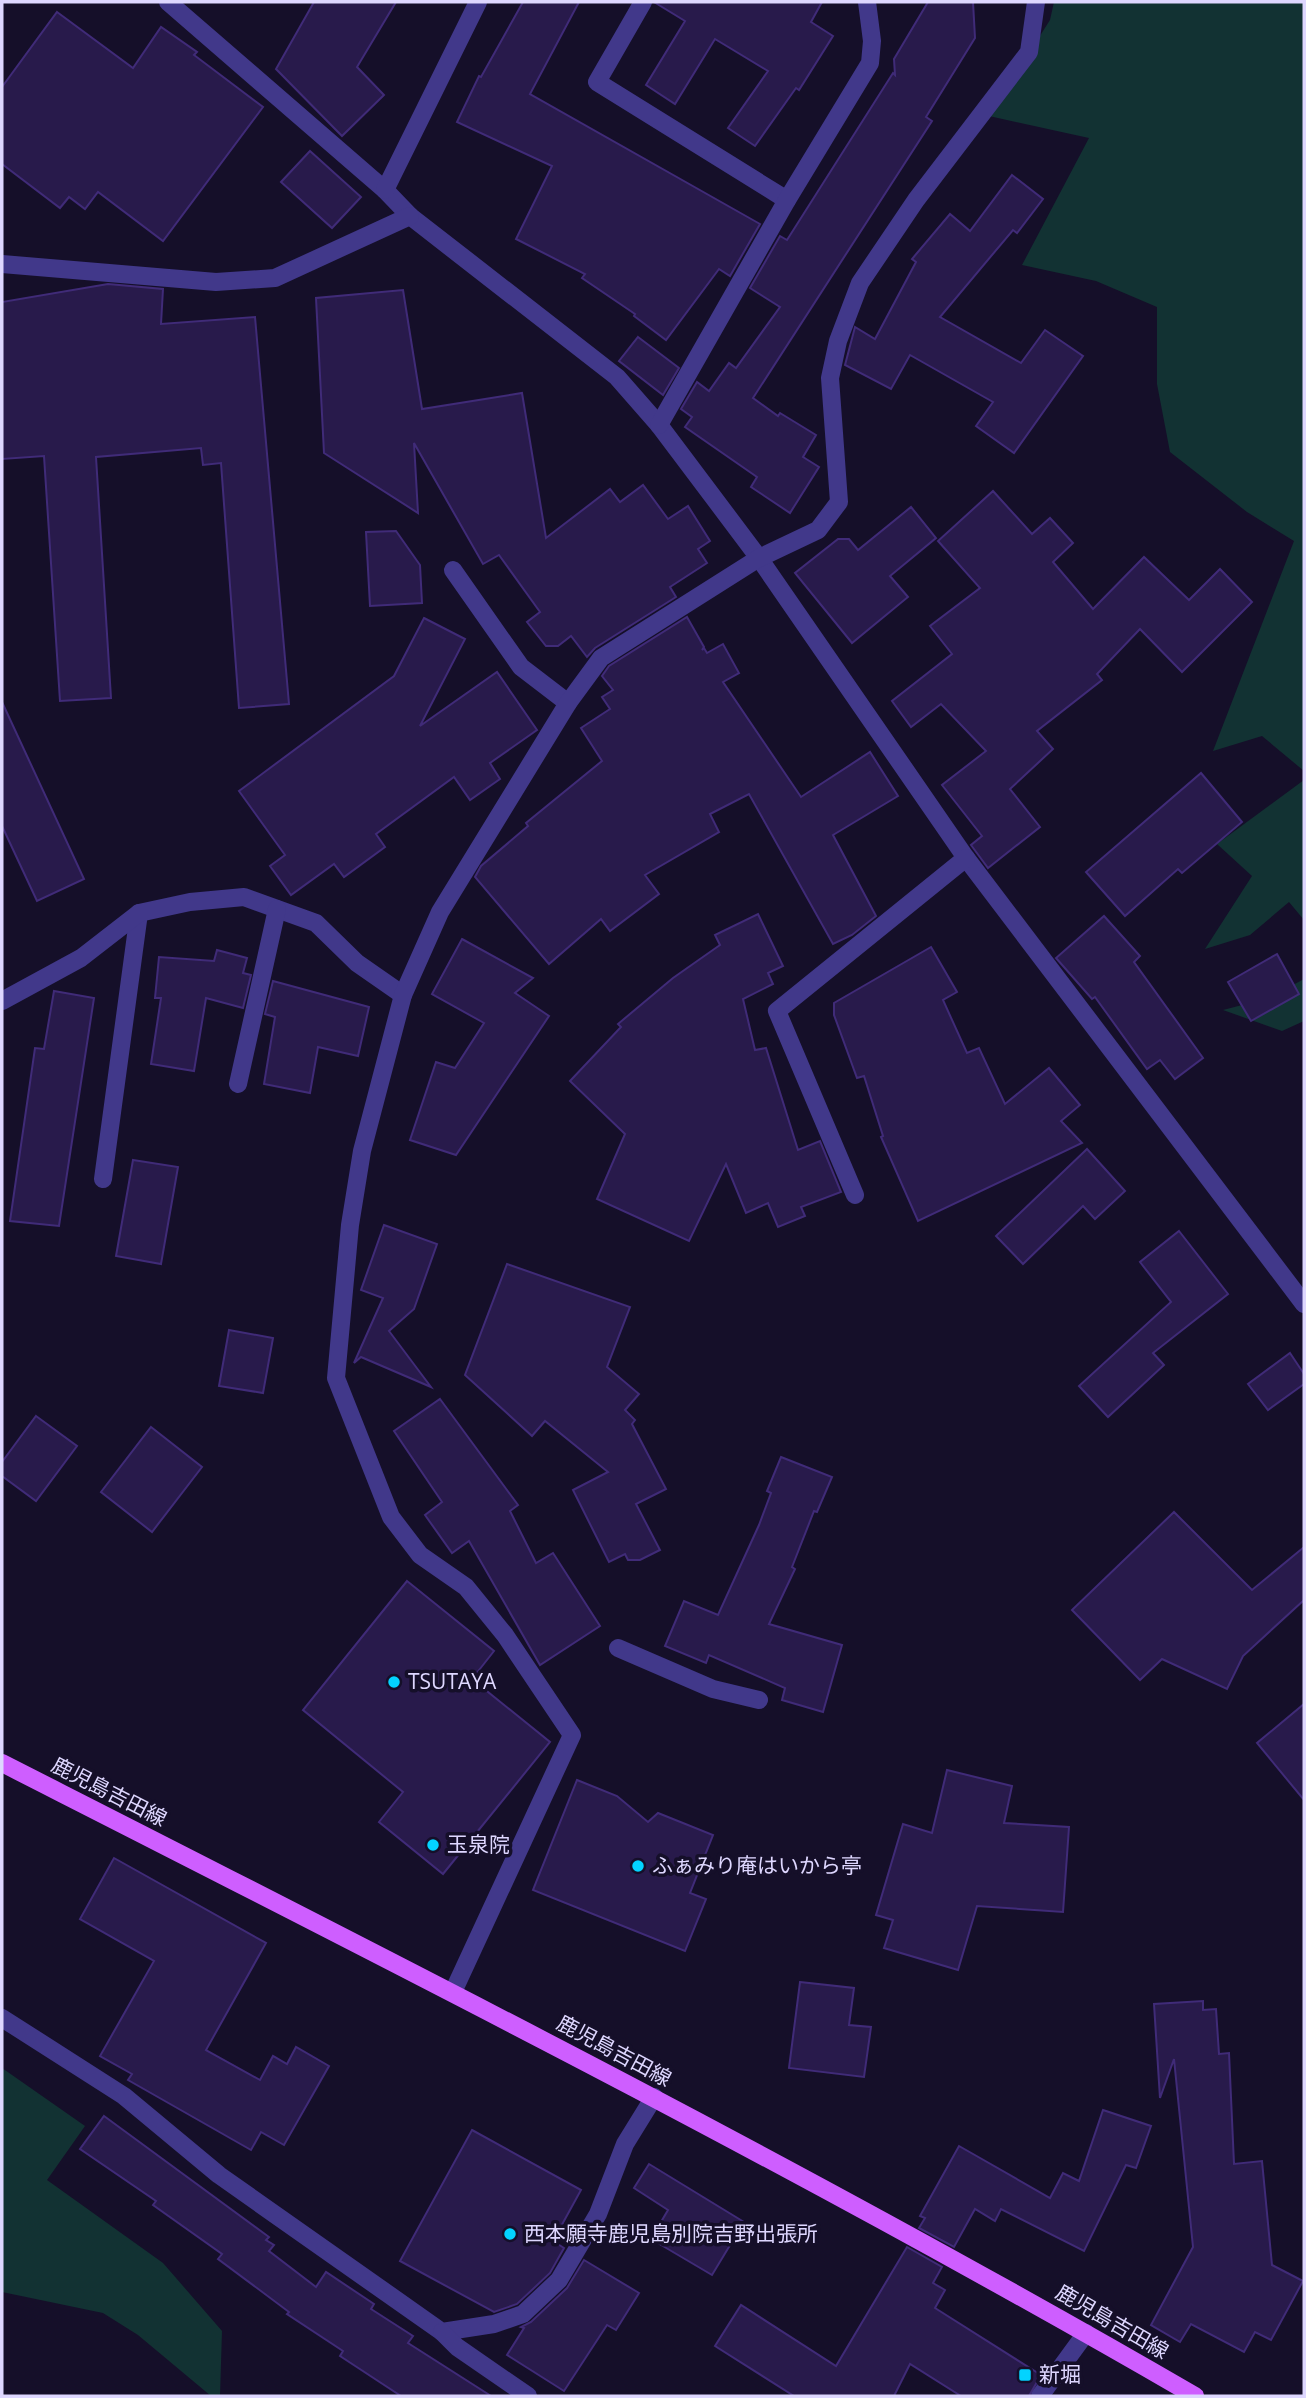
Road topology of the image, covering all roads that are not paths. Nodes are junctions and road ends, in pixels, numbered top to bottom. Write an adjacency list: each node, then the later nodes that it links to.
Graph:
1 (168, 2): 6 (street)
2 (478, 2): 6 (street)
3 (643, 2): 7 (street)
4 (867, 2): 7 (street)
5 (1036, 2): 11 (street)
6 (386, 190): 8 (street)
7 (788, 200): 10 (street)
8 (410, 216): 9 (street); 10 (street)
9 (2, 264)
10 (659, 425): 11 (street)
11 (759, 558): 13 (street); 14 (street)
12 (453, 570): 13 (street)
13 (568, 703): 17 (street)
14 (967, 858): 21 (street); 22 (street)
15 (277, 909): 16 (street); 17 (street); 19 (street)
16 (139, 914): 18 (street); 20 (street)
17 (403, 995): 26 (street)
18 (2, 1001)
19 (238, 1084)
20 (103, 1179)
21 (855, 1195)
22 (1304, 1304)
23 (618, 1648): 24 (street)
24 (759, 1700)
25 (2, 1763): 26 (main road, 鹿児島吉田線)
26 (453, 1992): 28 (main road, 鹿児島吉田線)
27 (2, 2018): 29 (street)
28 (654, 2097): 29 (street); 30 (main road, 鹿児島吉田線)
29 (442, 2332): 31 (street)
30 (1086, 2333): 32 (street); 33 (main road, 鹿児島吉田線)
31 (528, 2396)
32 (1041, 2396)
33 (1195, 2396)

